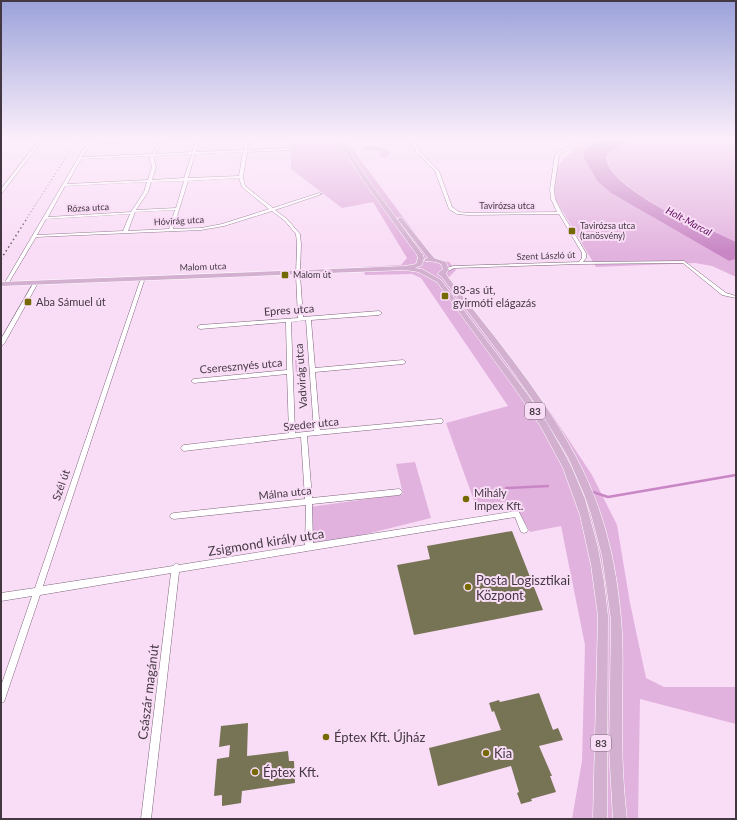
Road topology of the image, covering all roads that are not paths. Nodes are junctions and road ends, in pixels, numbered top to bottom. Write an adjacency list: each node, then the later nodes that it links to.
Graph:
1 (12, 177): 13 (street)
2 (69, 177): 12 (street)
3 (151, 177): 11 (street)
4 (236, 177): 10 (street)
5 (241, 177): 16 (street)
6 (363, 177): 25 (main road, 83)
7 (369, 177): 23 (main road)
8 (440, 177): 18 (street, Tavirózsa utca)
9 (553, 177): 18 (street, Szent László út)
10 (186, 180): 11 (street); 15 (street)
11 (149, 182): 12 (street); 17 (street)
12 (64, 185): 19 (street)
13 (1, 192)
14 (320, 194): 16 (street, Hóvirág utca)
15 (178, 209): 17 (street, Rózsa utca); 20 (street)
16 (272, 209): 20 (street, Hóvirág utca); 27 (street)
17 (133, 212): 19 (street, Rózsa utca); 21 (street)
18 (560, 213): 24 (street, Szent László út)
19 (44, 218): 22 (street)
20 (171, 230): 21 (street, Hóvirág utca)
21 (125, 232): 22 (street, Hóvirág utca)
22 (34, 236): 30 (street)
23 (432, 259): 25 (main road); 26 (main road)
24 (580, 263): 26 (street, Szent László út); 31 (street)
25 (422, 268): 26 (main road); 27 (main road, Malom utca); 57 (main road, 83)
26 (446, 268): 58 (main road, 83)
27 (298, 272): 28 (main road, Malom utca); 33 (street)
28 (143, 278): 29 (main road, Malom utca); 53 (street, Szél út)
29 (36, 283): 30 (main road, Malom utca); 37 (street)
30 (4, 284)
31 (736, 297)
32 (379, 313): 34 (street, Epres utca)
33 (301, 318): 34 (street, Epres utca); 35 (street, Epres utca)
34 (308, 318): 39 (street, Vadvirág utca)
35 (288, 320): 36 (street, Epres utca); 40 (street)
36 (200, 327)
37 (1, 344)
38 (403, 362): 39 (street)
39 (312, 370): 43 (street, Vadvirág utca)
40 (290, 372): 41 (street, Cseresznyés utca); 45 (street)
41 (194, 381)
42 (440, 421): 43 (street, Szeder utca)
43 (317, 433): 44 (street, Szeder utca)
44 (304, 434): 45 (street, Szeder utca); 48 (street)
45 (292, 435): 46 (street, Szeder utca)
46 (184, 448)
47 (399, 492): 48 (street, Málna utca)
48 (308, 501): 49 (street, Málna utca); 51 (street)
49 (174, 516)
50 (524, 530): 51 (street, Zsigmond király utca)
51 (308, 548): 52 (street, Zsigmond király utca)
52 (176, 568): 53 (street, Zsigmond király utca); 56 (street, Császár magánút)
53 (37, 590): 54 (street, Zsigmond király utca); 55 (street, Szél út)
54 (1, 596)
55 (1, 699)
56 (146, 819)
57 (600, 819)
58 (620, 819)

